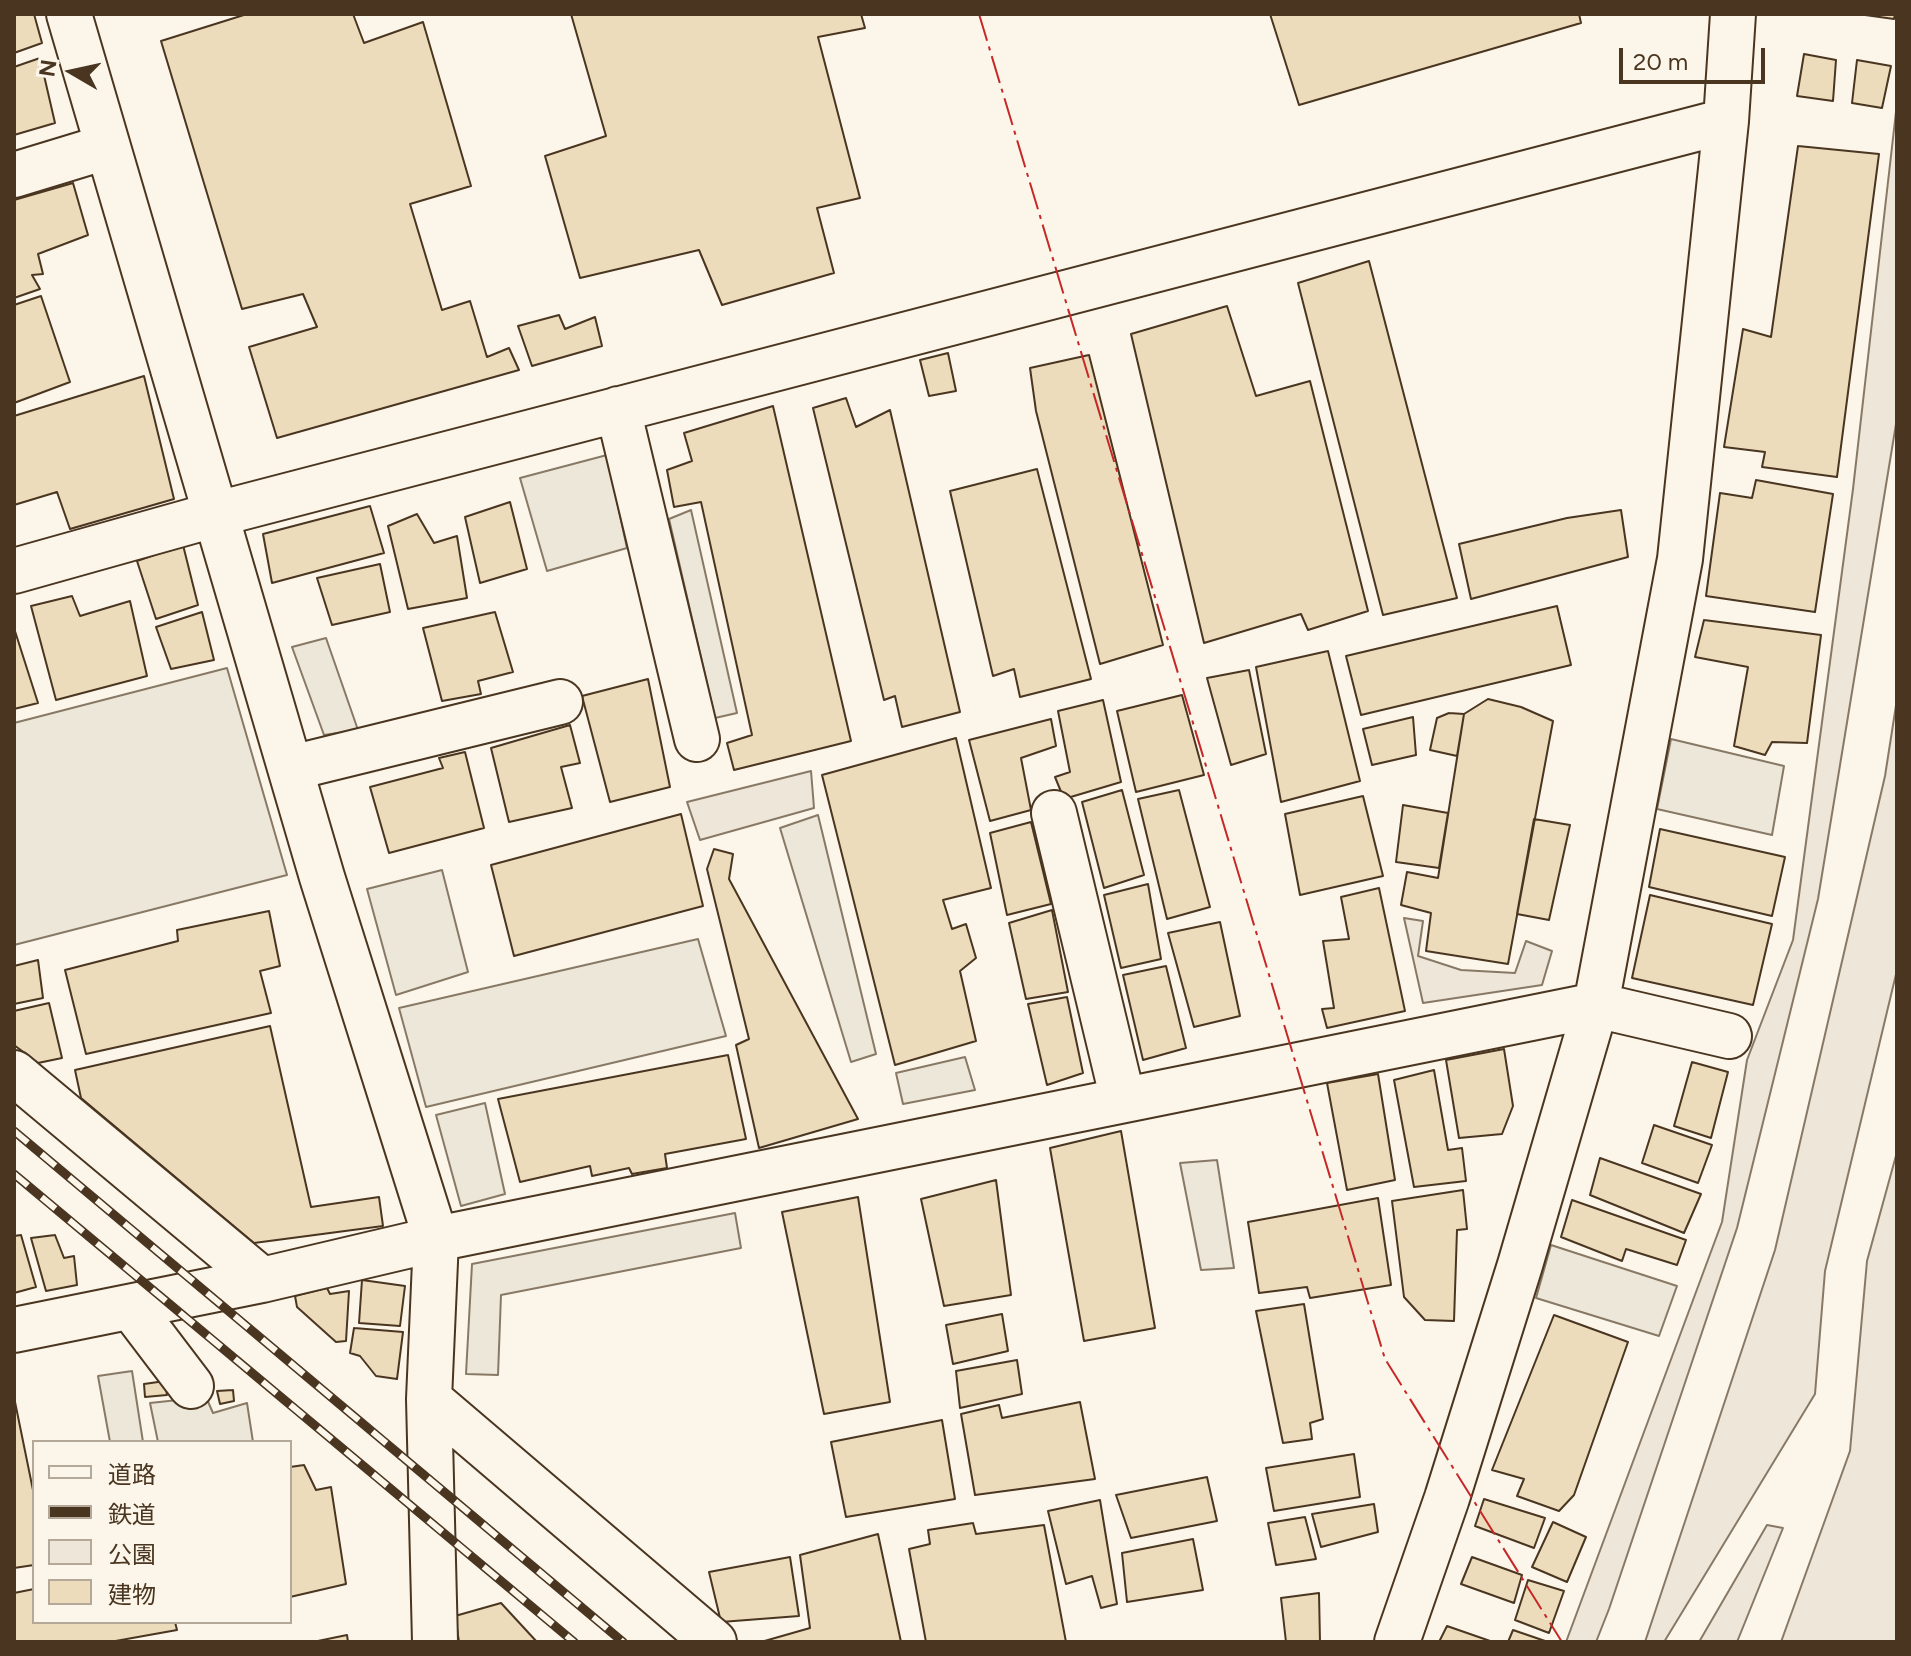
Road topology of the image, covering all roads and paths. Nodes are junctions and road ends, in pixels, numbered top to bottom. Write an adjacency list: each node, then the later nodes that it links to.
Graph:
1 (69, 14): 4 (street)
2 (1733, 14): 3 (street)
3 (1726, 121): 6 (street); 13 (street)
4 (106, 147): 5 (street); 7 (street)
5 (14, 175)
6 (618, 409): 7 (street); 10 (street)
7 (217, 514): 8 (street); 11 (street)
8 (14, 571)
9 (560, 702): 11 (street)
10 (697, 739)
11 (291, 768): 17 (street)
12 (1054, 813): 16 (street)
13 (1596, 1005): 14 (street); 16 (street); 25 (street)
14 (1729, 1036)
15 (14, 1073): 18 (street)
16 (1123, 1100): 17 (street)
17 (436, 1239): 18 (street); 22 (street)
18 (262, 1280): 19 (street)
19 (131, 1307): 20 (street); 21 (street)
20 (14, 1330)
21 (191, 1386)
22 (429, 1399): 23 (street); 24 (street)
23 (435, 1642)
24 (714, 1642)
25 (1397, 1642)

